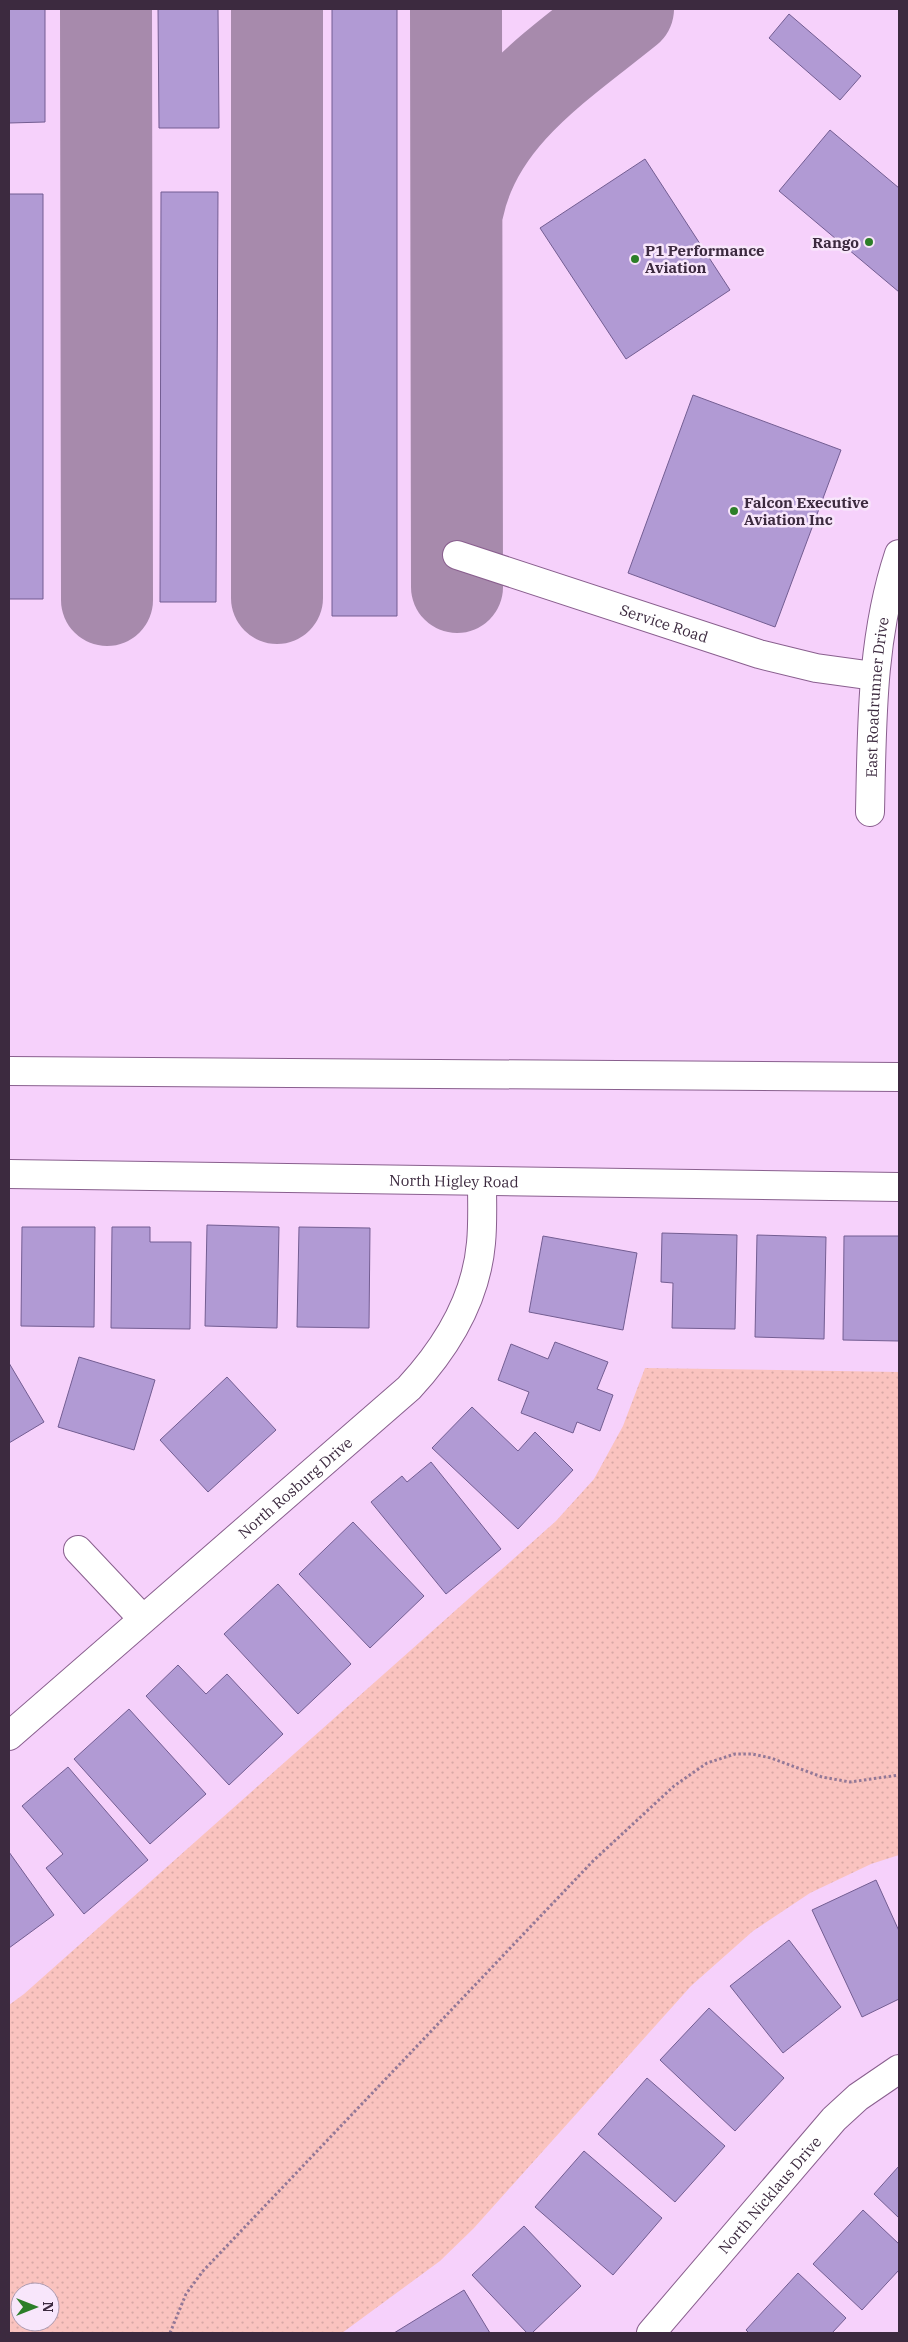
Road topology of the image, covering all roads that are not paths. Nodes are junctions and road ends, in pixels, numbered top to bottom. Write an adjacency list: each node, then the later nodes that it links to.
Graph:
1 (457, 554): 3 (street, Service Road)
2 (899, 554): 3 (street, East Roadrunner Drive)
3 (874, 676): 4 (street, East Roadrunner Drive)
4 (870, 812)
5 (9, 1071): 6 (street)
6 (899, 1077)
7 (9, 1174): 8 (street, North Higley Road)
8 (482, 1182): 9 (street, North Higley Road); 11 (street, North Rosburg Drive)
9 (899, 1187)
10 (78, 1550): 11 (street)
11 (142, 1618): 12 (street, North Rosburg Drive)
12 (9, 1736)
13 (899, 2069): 14 (street, North Nicklaus Drive)
14 (651, 2333)

